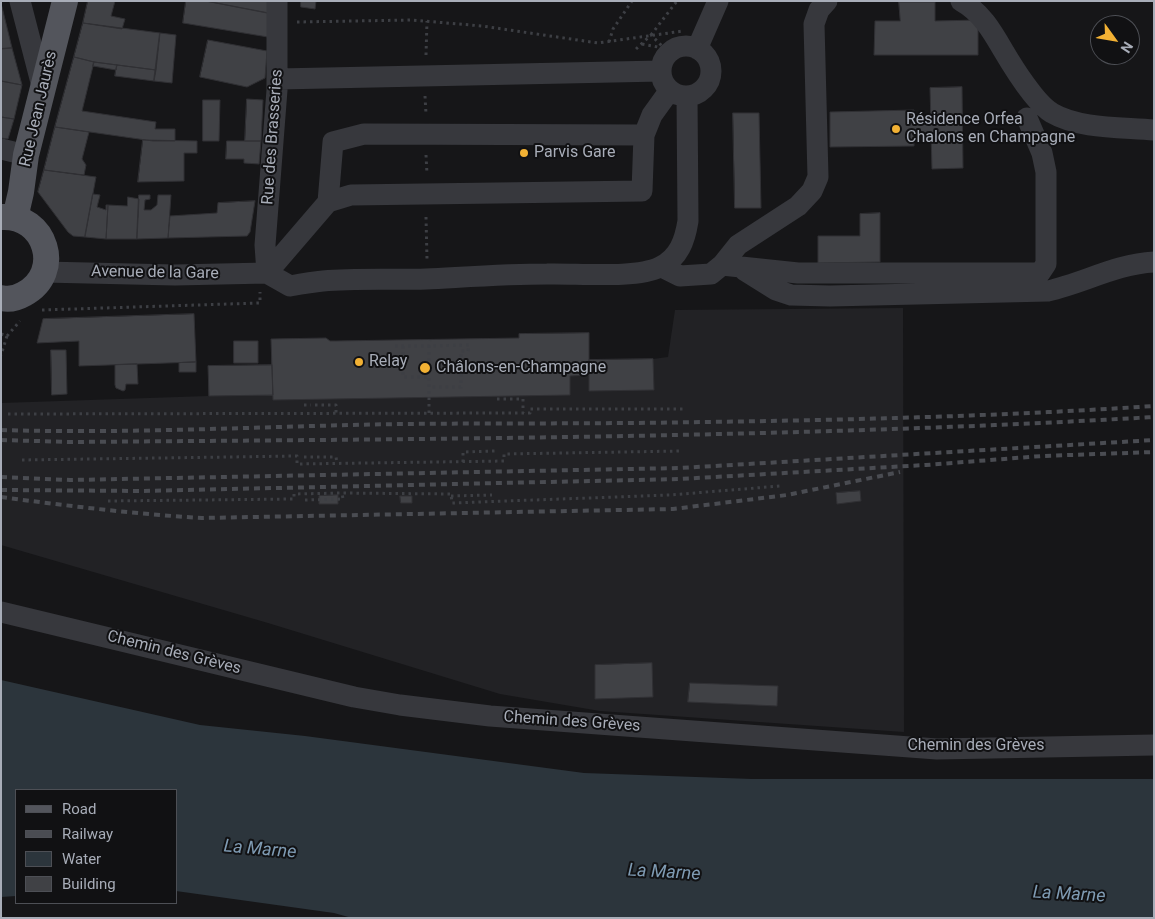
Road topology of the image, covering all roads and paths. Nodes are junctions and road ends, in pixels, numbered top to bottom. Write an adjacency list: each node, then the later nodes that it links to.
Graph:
1 (20, 1): 19 (street)
2 (65, 1): 19 (main road, Rue Jean Jaurès)
3 (277, 1): 17 (street, Rue des Brasseries)
4 (632, 1): 13 (path)
5 (678, 1): 11 (path)
6 (718, 1): 12 (street)
7 (827, 1): 35 (street)
8 (961, 1): 23 (street)
9 (428, 21): 10 (path); 13 (path); 16 (path)
10 (294, 22)
11 (651, 36): 12 (path); 13 (path); 14 (path); 14 (path)
12 (692, 40): 18 (street); 18 (street)
13 (609, 42)
14 (642, 44): 15 (path)
15 (636, 49)
16 (425, 61)
17 (278, 78): 18 (street); 37 (street, Rue des Brasseries)
18 (673, 86): 24 (street); 34 (street)
19 (43, 90): 26 (main road, Rue Jean Jaurès)
20 (425, 93): 21 (path)
21 (426, 114)
22 (1027, 118): 35 (street)
23 (1154, 130)
24 (644, 135): 29 (street); 29 (street)
25 (1, 149): 26 (street)
26 (26, 155): 30 (main road, Rue Jean Jaurès)
27 (426, 155): 28 (path)
28 (427, 175)
29 (328, 202): 37 (street)
30 (8, 217): 36 (main road)
31 (426, 217): 33 (path)
32 (1154, 262): 35 (street)
33 (427, 267)
34 (662, 267): 35 (street); 37 (street)
35 (732, 267)
36 (44, 272): 37 (street, Avenue de la Gare); 38 (main road)
37 (264, 273): 39 (path)
38 (1, 298)
39 (37, 310)
40 (25, 315): 42 (path)
41 (1, 334): 42 (path)
42 (8, 336): 47 (path)
43 (430, 340): 46 (path)
44 (395, 346): 45 (path)
45 (403, 346): 46 (path); 50 (path)
46 (430, 346): 48 (path); 49 (path)
47 (1, 355)
48 (461, 365): 49 (path); 51 (path)
49 (429, 366): 50 (path)
50 (430, 377): 51 (path)
51 (429, 387): 55 (path)
52 (497, 399): 56 (path)
53 (304, 405): 58 (path)
54 (686, 409): 56 (path)
55 (429, 413): 56 (path); 58 (path)
56 (523, 413)
57 (8, 414): 58 (path)
58 (336, 414)
59 (495, 451): 63 (path)
60 (681, 451): 63 (path)
61 (304, 457): 64 (path)
62 (22, 460): 64 (path)
63 (463, 462): 64 (path)
64 (336, 463)
65 (780, 486): 67 (path)
66 (342, 493): 67 (path); 69 (path); 70 (path)
67 (451, 496): 68 (path)
68 (492, 496)
69 (305, 500)
70 (108, 501)
71 (1, 612): 72 (street, Chemin des Grèves)
72 (1154, 745)

